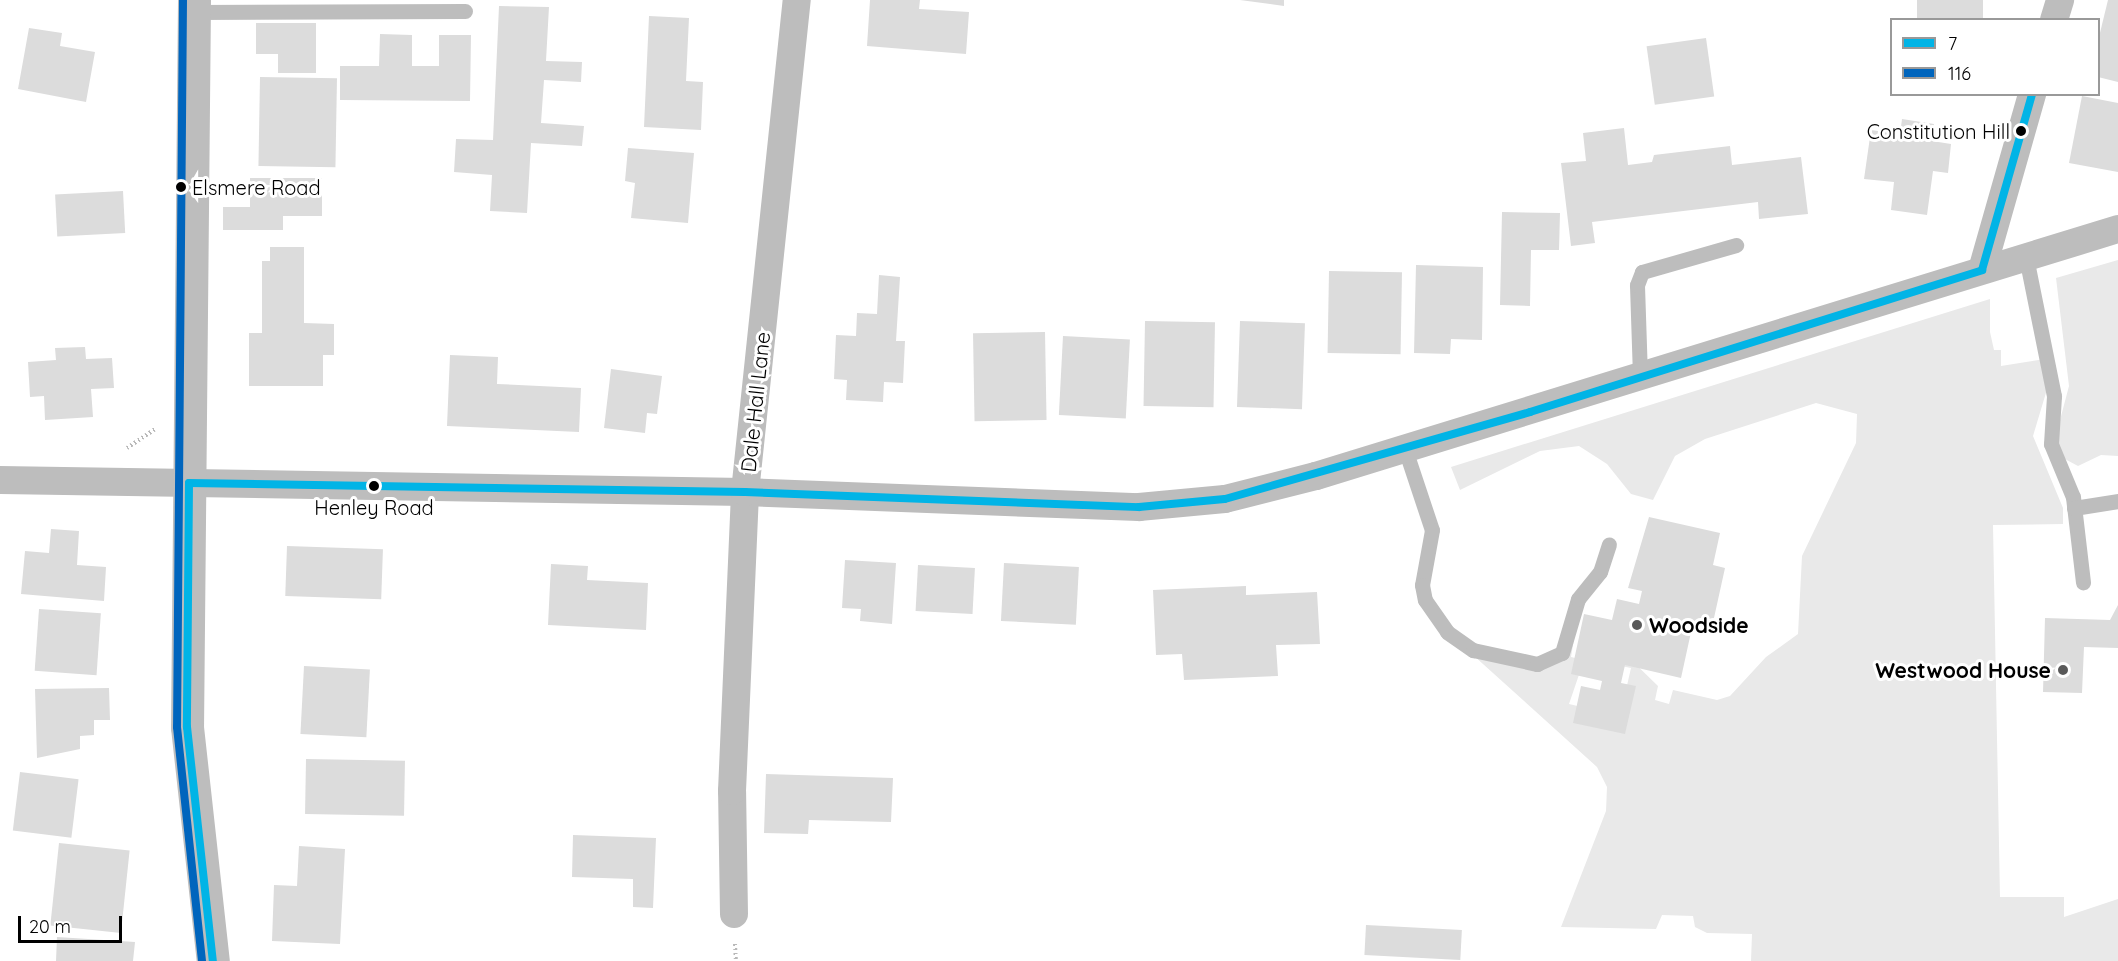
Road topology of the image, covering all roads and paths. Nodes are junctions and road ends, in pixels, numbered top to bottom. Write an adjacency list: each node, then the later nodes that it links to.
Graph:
1 (797, 0): 17 (street, Dale Hall Lane)
2 (2060, 0): 5 (street)
3 (193, 6): 4 (lane); 16 (street)
4 (465, 11)
5 (2055, 18)
6 (2031, 96): 10 (street)
7 (2118, 230): 9 (street)
8 (1736, 246): 11 (lane)
9 (2026, 257): 10 (street); 19 (lane)
10 (1982, 270): 11 (street)
11 (1640, 376): 13 (street)
12 (158, 423): 14 (path)
13 (1405, 449): 17 (street); 20 (lane)
14 (121, 450)
15 (0, 480): 16 (street)
16 (189, 483): 17 (street); 23 (street)
17 (745, 492): 22 (street, Dale Hall Lane)
18 (2118, 501): 19 (lane)
19 (2074, 508): 21 (lane)
20 (1609, 544)
21 (2083, 582)
22 (734, 914)
23 (213, 961)

